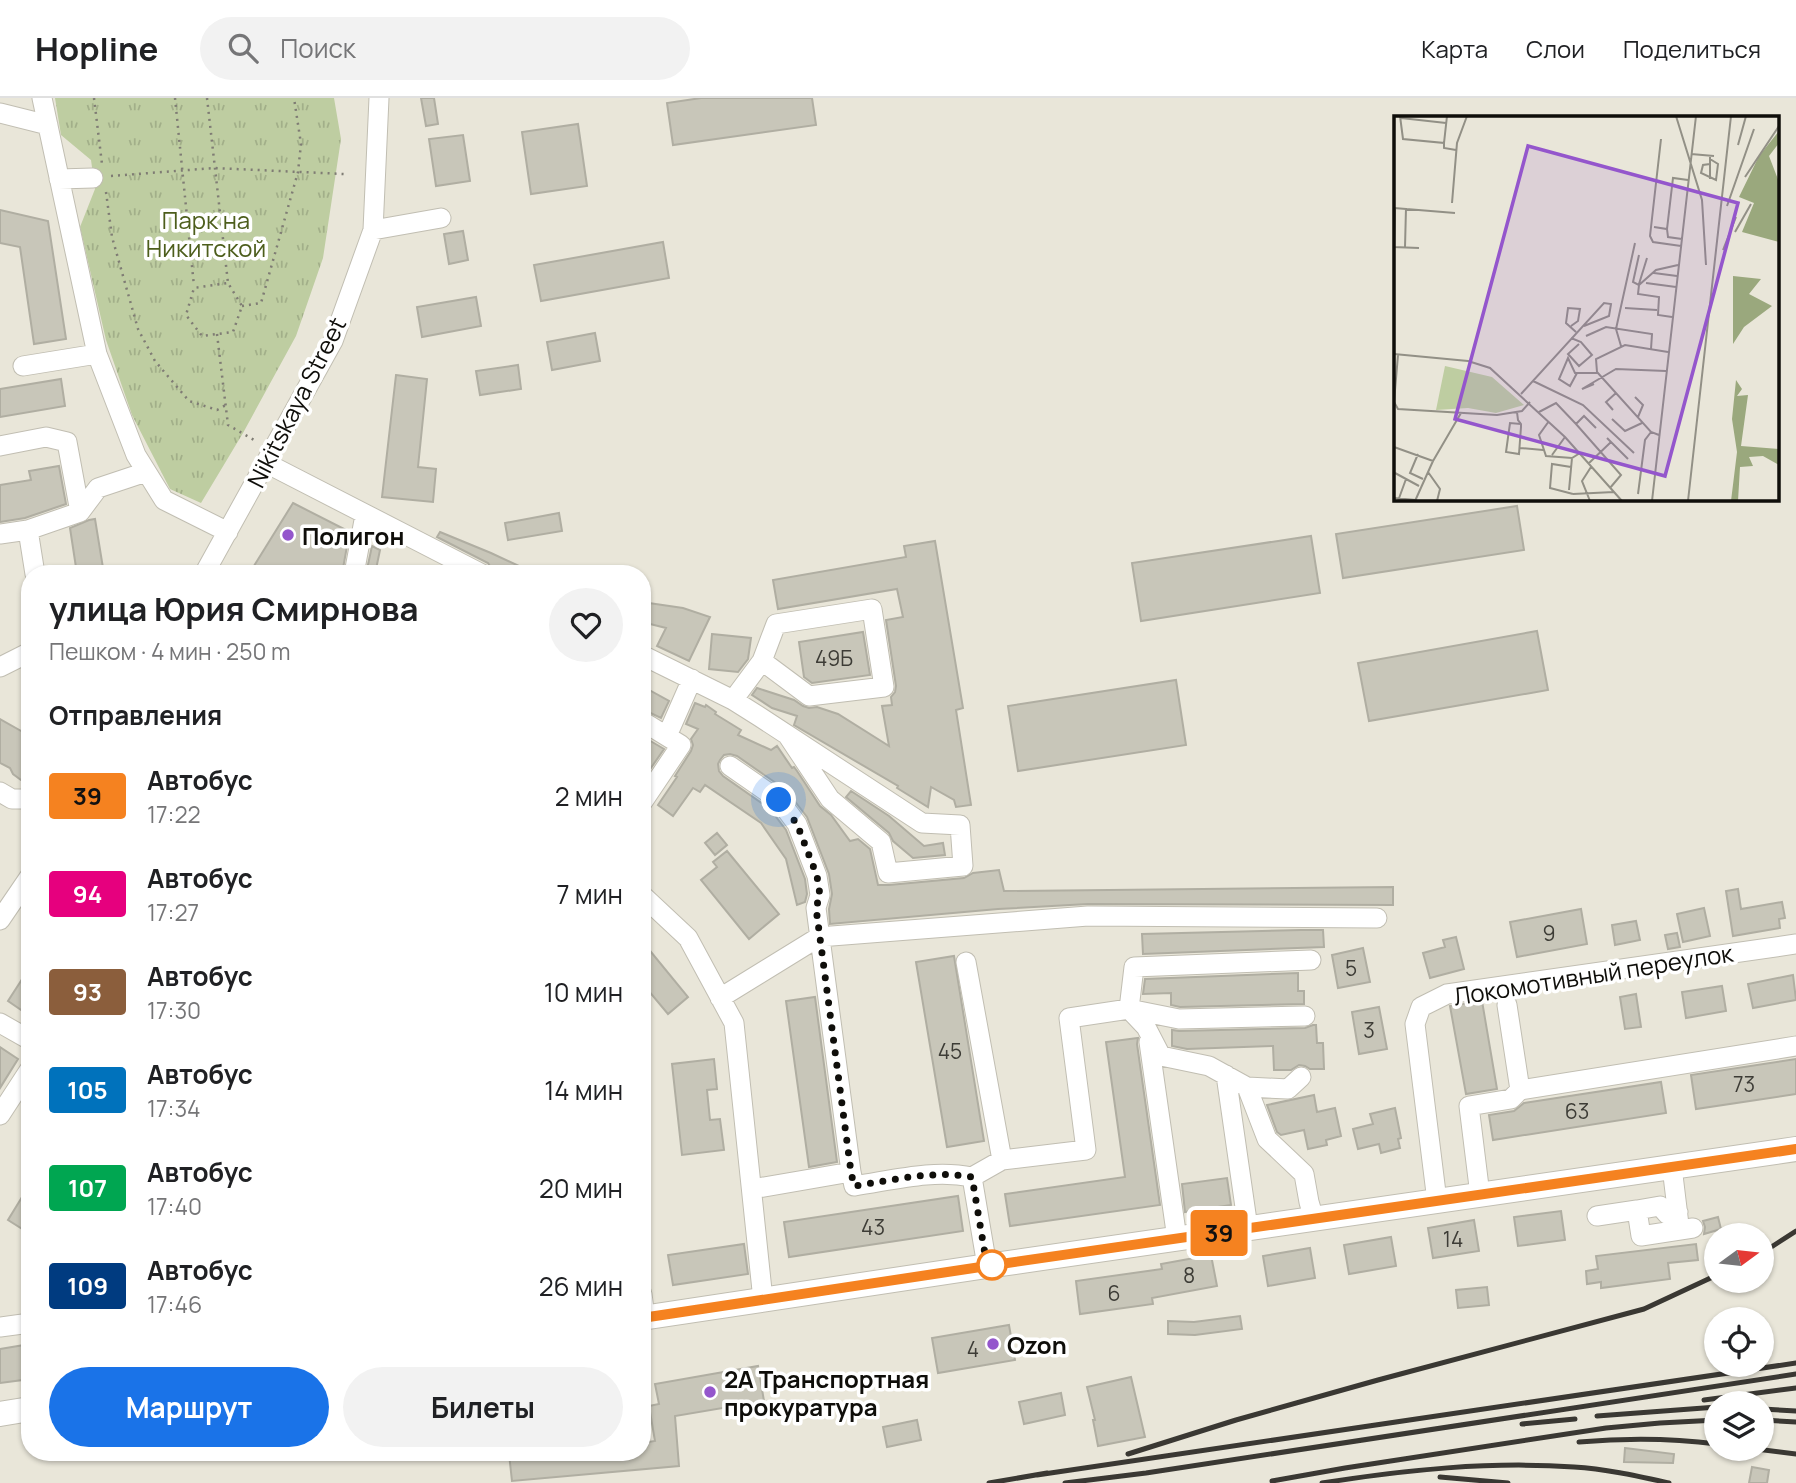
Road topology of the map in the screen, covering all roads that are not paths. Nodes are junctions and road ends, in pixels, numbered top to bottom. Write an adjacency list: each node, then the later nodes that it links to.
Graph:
1 (42, 98): 4 (street)
2 (379, 98): 8 (street, Nikitskaya Street)
3 (0, 113): 4 (street)
4 (48, 125): 6 (street)
5 (99, 177): 6 (street)
6 (59, 179): 9 (street)
7 (441, 218): 8 (street)
8 (373, 230): 12 (street, Nikitskaya Street)
9 (97, 354): 10 (street); 13 (street)
10 (23, 366)
11 (0, 446): 14 (street)
12 (266, 463): 15 (street); 17 (street, Nikitskaya Street)
13 (146, 472): 14 (street); 17 (street)
14 (80, 512): 16 (street)
15 (365, 515): 21 (street); 22 (street)
16 (28, 530): 18 (street); 19 (street)
17 (228, 532): 20 (street, Nikitskaya Street)
18 (0, 534)
19 (34, 565)
20 (209, 565)
21 (356, 565)
22 (464, 565)
23 (21, 656): 26 (street)
24 (651, 659): 27 (street)
25 (762, 661): 25 (street); 28 (street)
26 (0, 667)
27 (692, 680): 28 (street); 30 (street)
28 (733, 700): 31 (street)
29 (651, 727): 30 (street)
30 (667, 736): 33 (street)
31 (788, 736): 31 (street)
32 (730, 766): 40 (street)
33 (651, 790)
34 (0, 792): 35 (street)
35 (21, 799)
36 (21, 889): 39 (street)
37 (651, 903): 44 (street)
38 (1377, 918): 40 (street)
39 (0, 920)
40 (820, 937): 44 (street); 61 (street)
41 (1796, 944): 65 (street, Локомотивный переулок)
42 (1311, 960): 46 (street)
43 (966, 962): 59 (street)
44 (720, 998): 63 (street)
45 (1507, 1004): 56 (street)
46 (1129, 1009): 47 (street); 49 (street); 59 (street)
47 (1305, 1016)
48 (0, 1023): 50 (street)
49 (1146, 1027): 52 (street); 69 (street)
50 (21, 1035)
51 (1796, 1046): 56 (street)
52 (1226, 1075): 55 (street); 68 (street)
53 (1301, 1077): 55 (street)
54 (21, 1083): 57 (street)
55 (1247, 1087): 67 (street)
56 (1520, 1090): 64 (street)
57 (0, 1115)
58 (1796, 1149): 60 (main road)
59 (1002, 1160): 62 (street)
60 (1671, 1167): 64 (main road); 66 (street)
61 (851, 1172): 62 (street); 63 (street)
62 (972, 1177): 70 (street)
63 (752, 1189): 71 (street)
64 (1479, 1195): 65 (main road)
65 (1437, 1201): 67 (main road)
66 (1597, 1216)
67 (1314, 1219): 68 (main road)
68 (1248, 1228): 69 (main road)
69 (1177, 1239): 70 (main road)
70 (987, 1266): 71 (main road)
71 (763, 1300): 72 (main road)
72 (651, 1309)
73 (21, 1324): 74 (street)
74 (0, 1327)
75 (21, 1410): 76 (main road)
76 (0, 1414)

